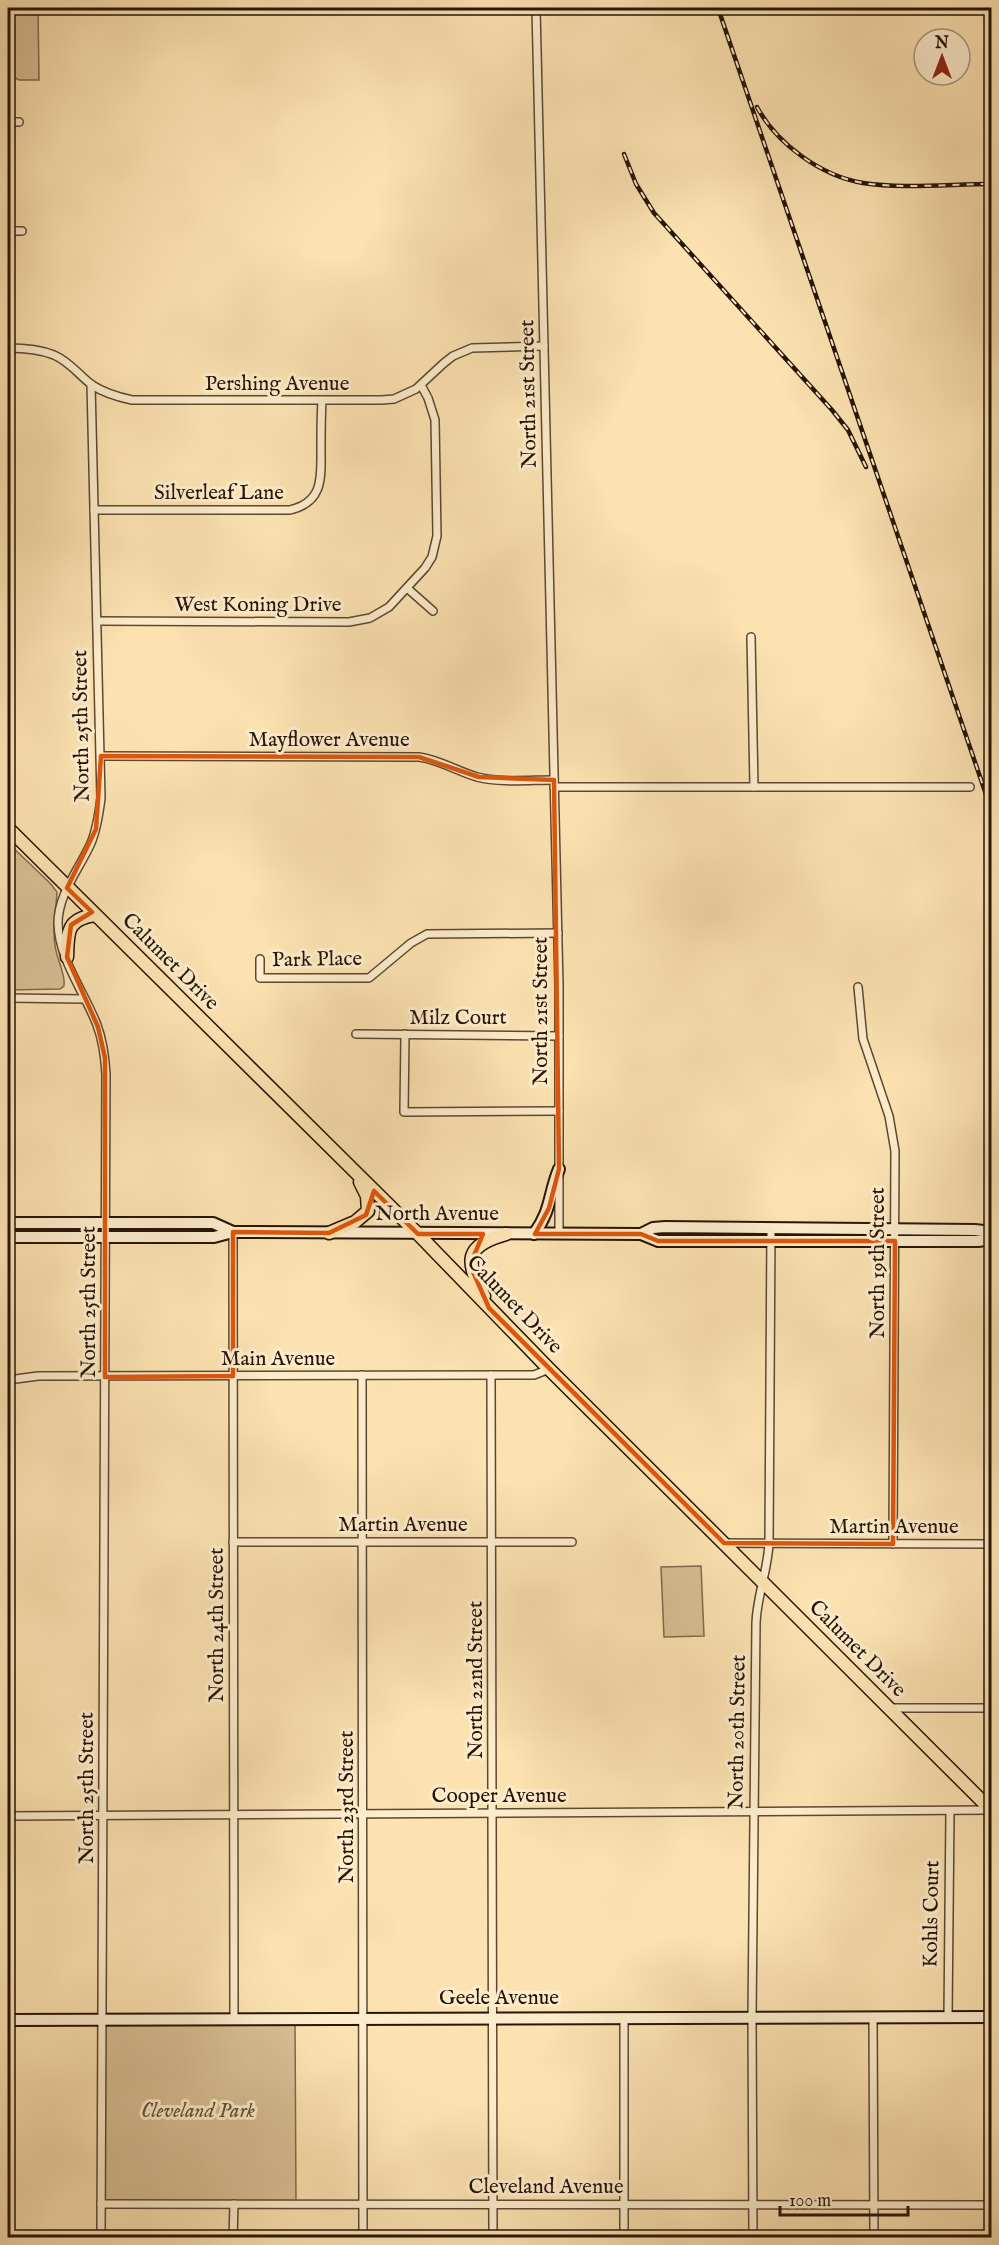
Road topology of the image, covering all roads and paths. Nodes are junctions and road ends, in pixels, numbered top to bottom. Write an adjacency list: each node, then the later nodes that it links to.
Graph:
1 (536, 8): 6 (street, North 21st Street)
2 (8, 122): 3 (street)
3 (19, 122)
4 (8, 231): 5 (street)
5 (22, 231)
6 (544, 346): 9 (street, Pershing Avenue); 17 (street, North 21st Street)
7 (8, 348): 8 (street, Pershing Avenue)
8 (92, 384): 10 (street, Pershing Avenue); 11 (street, North 25th Street)
9 (421, 386): 10 (street, Pershing Avenue); 12 (street, West Koning Drive)
10 (322, 401): 11 (street, Silverleaf Lane)
11 (94, 510): 14 (street, North 25th Street)
12 (407, 588): 13 (street); 14 (street, West Koning Drive)
13 (433, 611)
14 (97, 621): 16 (street, North 25th Street)
15 (751, 637): 19 (street)
16 (100, 756): 17 (street, Mayflower Avenue); 21 (street, North 25th Street)
17 (554, 783): 19 (street, Mayflower Avenue); 23 (street, North 21st Street)
18 (970, 786): 19 (street, Mayflower Avenue)
19 (754, 787)
20 (8, 828): 21 (main road, Calumet Drive)
21 (68, 888): 22 (main road, Calumet Drive); 24 (street, North 25th Street)
22 (94, 915): 24 (main road); 33 (main road, Calumet Drive)
23 (558, 933): 25 (street, Park Place); 31 (street, North 21st Street)
24 (67, 957): 28 (street, North 25th Street)
25 (260, 959)
26 (858, 987): 38 (street, North 19th Street)
27 (8, 998): 28 (street)
28 (84, 999): 36 (street, North 25th Street)
29 (356, 1034): 30 (street, Milz Court)
30 (405, 1034): 31 (street, Milz Court); 32 (street)
31 (559, 1036): 32 (street, North 21st Street)
32 (559, 1111): 34 (street, North 21st Street)
33 (351, 1168): 41 (main road); 42 (main road, Calumet Drive)
34 (559, 1169): 44 (main road); 45 (street, North 21st Street)
35 (8, 1223): 36 (main road, North Avenue)
36 (105, 1224): 39 (main road, North Avenue); 48 (street, North 25th Street)
37 (771, 1228): 38 (main road, North Avenue); 46 (main road, North Avenue); 50 (street, North 20th Street)
38 (895, 1229): 40 (main road, North Avenue); 51 (street, North 19th Street)
39 (233, 1232): 41 (main road, North Avenue); 48 (main road, North Avenue); 55 (street, North 24th Street)
40 (992, 1232)
41 (330, 1233): 42 (main road, North Avenue)
42 (418, 1234): 43 (main road, North Avenue); 52 (main road, Calumet Drive)
43 (506, 1234): 44 (main road, North Avenue); 52 (main road)
44 (534, 1234): 45 (main road, North Avenue)
45 (559, 1234): 46 (main road, North Avenue)
46 (641, 1234): 50 (main road, North Avenue)
47 (8, 1237): 48 (main road, North Avenue)
48 (105, 1237): 57 (street, North 25th Street)
49 (992, 1239): 51 (main road, North Avenue)
50 (771, 1241): 51 (main road, North Avenue); 64 (street, North 20th Street)
51 (895, 1241): 65 (street, North 19th Street)
52 (489, 1308): 53 (main road, Calumet Drive)
53 (549, 1369): 54 (street, Main Avenue); 63 (main road, Calumet Drive)
54 (492, 1375): 56 (street, Main Avenue); 61 (street, North 22nd Street)
55 (233, 1376): 56 (street, Main Avenue); 57 (street, Main Avenue); 59 (street, North 24th Street)
56 (362, 1376): 60 (street, North 23rd Street)
57 (105, 1377): 58 (street, Main Avenue); 76 (street, North 25th Street)
58 (8, 1380)
59 (233, 1542): 60 (street, Martin Avenue); 74 (street, North 24th Street)
60 (363, 1542): 61 (street, Martin Avenue); 75 (street, North 23rd Street)
61 (492, 1542): 62 (street, Martin Avenue); 73 (street, North 22nd Street)
62 (572, 1542)
63 (724, 1543): 64 (street, Martin Avenue); 67 (main road, Calumet Drive)
64 (770, 1543): 65 (street, Martin Avenue); 67 (street, North 20th Street)
65 (893, 1544): 66 (street, Martin Avenue)
66 (992, 1544)
67 (763, 1582): 68 (main road, Calumet Drive); 72 (street, North 20th Street)
68 (889, 1708): 69 (street); 71 (main road, Calumet Drive)
69 (992, 1708)
70 (950, 1811): 71 (street, Cooper Avenue); 72 (street, Cooper Avenue); 82 (street, Kohls Court)
71 (991, 1811)
72 (754, 1812): 73 (street, Cooper Avenue); 80 (street, North 20th Street)
73 (493, 1813): 75 (street, Cooper Avenue); 78 (street, North 22nd Street)
74 (234, 1814): 75 (street, Cooper Avenue); 76 (street, Cooper Avenue); 84 (street, North 24th Street)
75 (363, 1814): 85 (street, North 23rd Street)
76 (103, 1815): 77 (street, Cooper Avenue); 86 (street, North 25th Street)
77 (8, 1816)
78 (493, 2017): 79 (main road, Geele Avenue); 85 (main road, Geele Avenue); 88 (street, North 22nd Street)
79 (624, 2017): 80 (main road, Geele Avenue); 92 (street)
80 (752, 2017): 81 (main road, Geele Avenue); 93 (street, North 20th Street)
81 (873, 2017): 82 (main road, Geele Avenue); 94 (street)
82 (948, 2017): 83 (main road, Geele Avenue)
83 (992, 2017)
84 (234, 2018): 85 (main road, Geele Avenue); 86 (main road, Geele Avenue)
85 (363, 2018): 91 (street, North 23rd Street)
86 (102, 2019): 87 (main road, Geele Avenue); 89 (street, North 25th Street)
87 (8, 2020)
88 (493, 2203): 91 (street, Cleveland Avenue); 92 (street, Cleveland Avenue); 99 (street, North 22nd Street)
89 (101, 2204): 90 (street, Cleveland Avenue); 96 (street, North 25th Street)
90 (234, 2204): 91 (street, Cleveland Avenue); 97 (street)
91 (363, 2204): 98 (street, North 23rd Street)
92 (624, 2204): 93 (street, Cleveland Avenue); 100 (street)
93 (753, 2204): 94 (street, Cleveland Avenue); 101 (street, North 20th Street)
94 (874, 2205): 95 (street, Cleveland Avenue); 102 (street)
95 (992, 2205)
96 (101, 2238)
97 (233, 2238)
98 (363, 2238)
99 (493, 2238)
100 (624, 2238)
101 (753, 2238)
102 (874, 2238)

